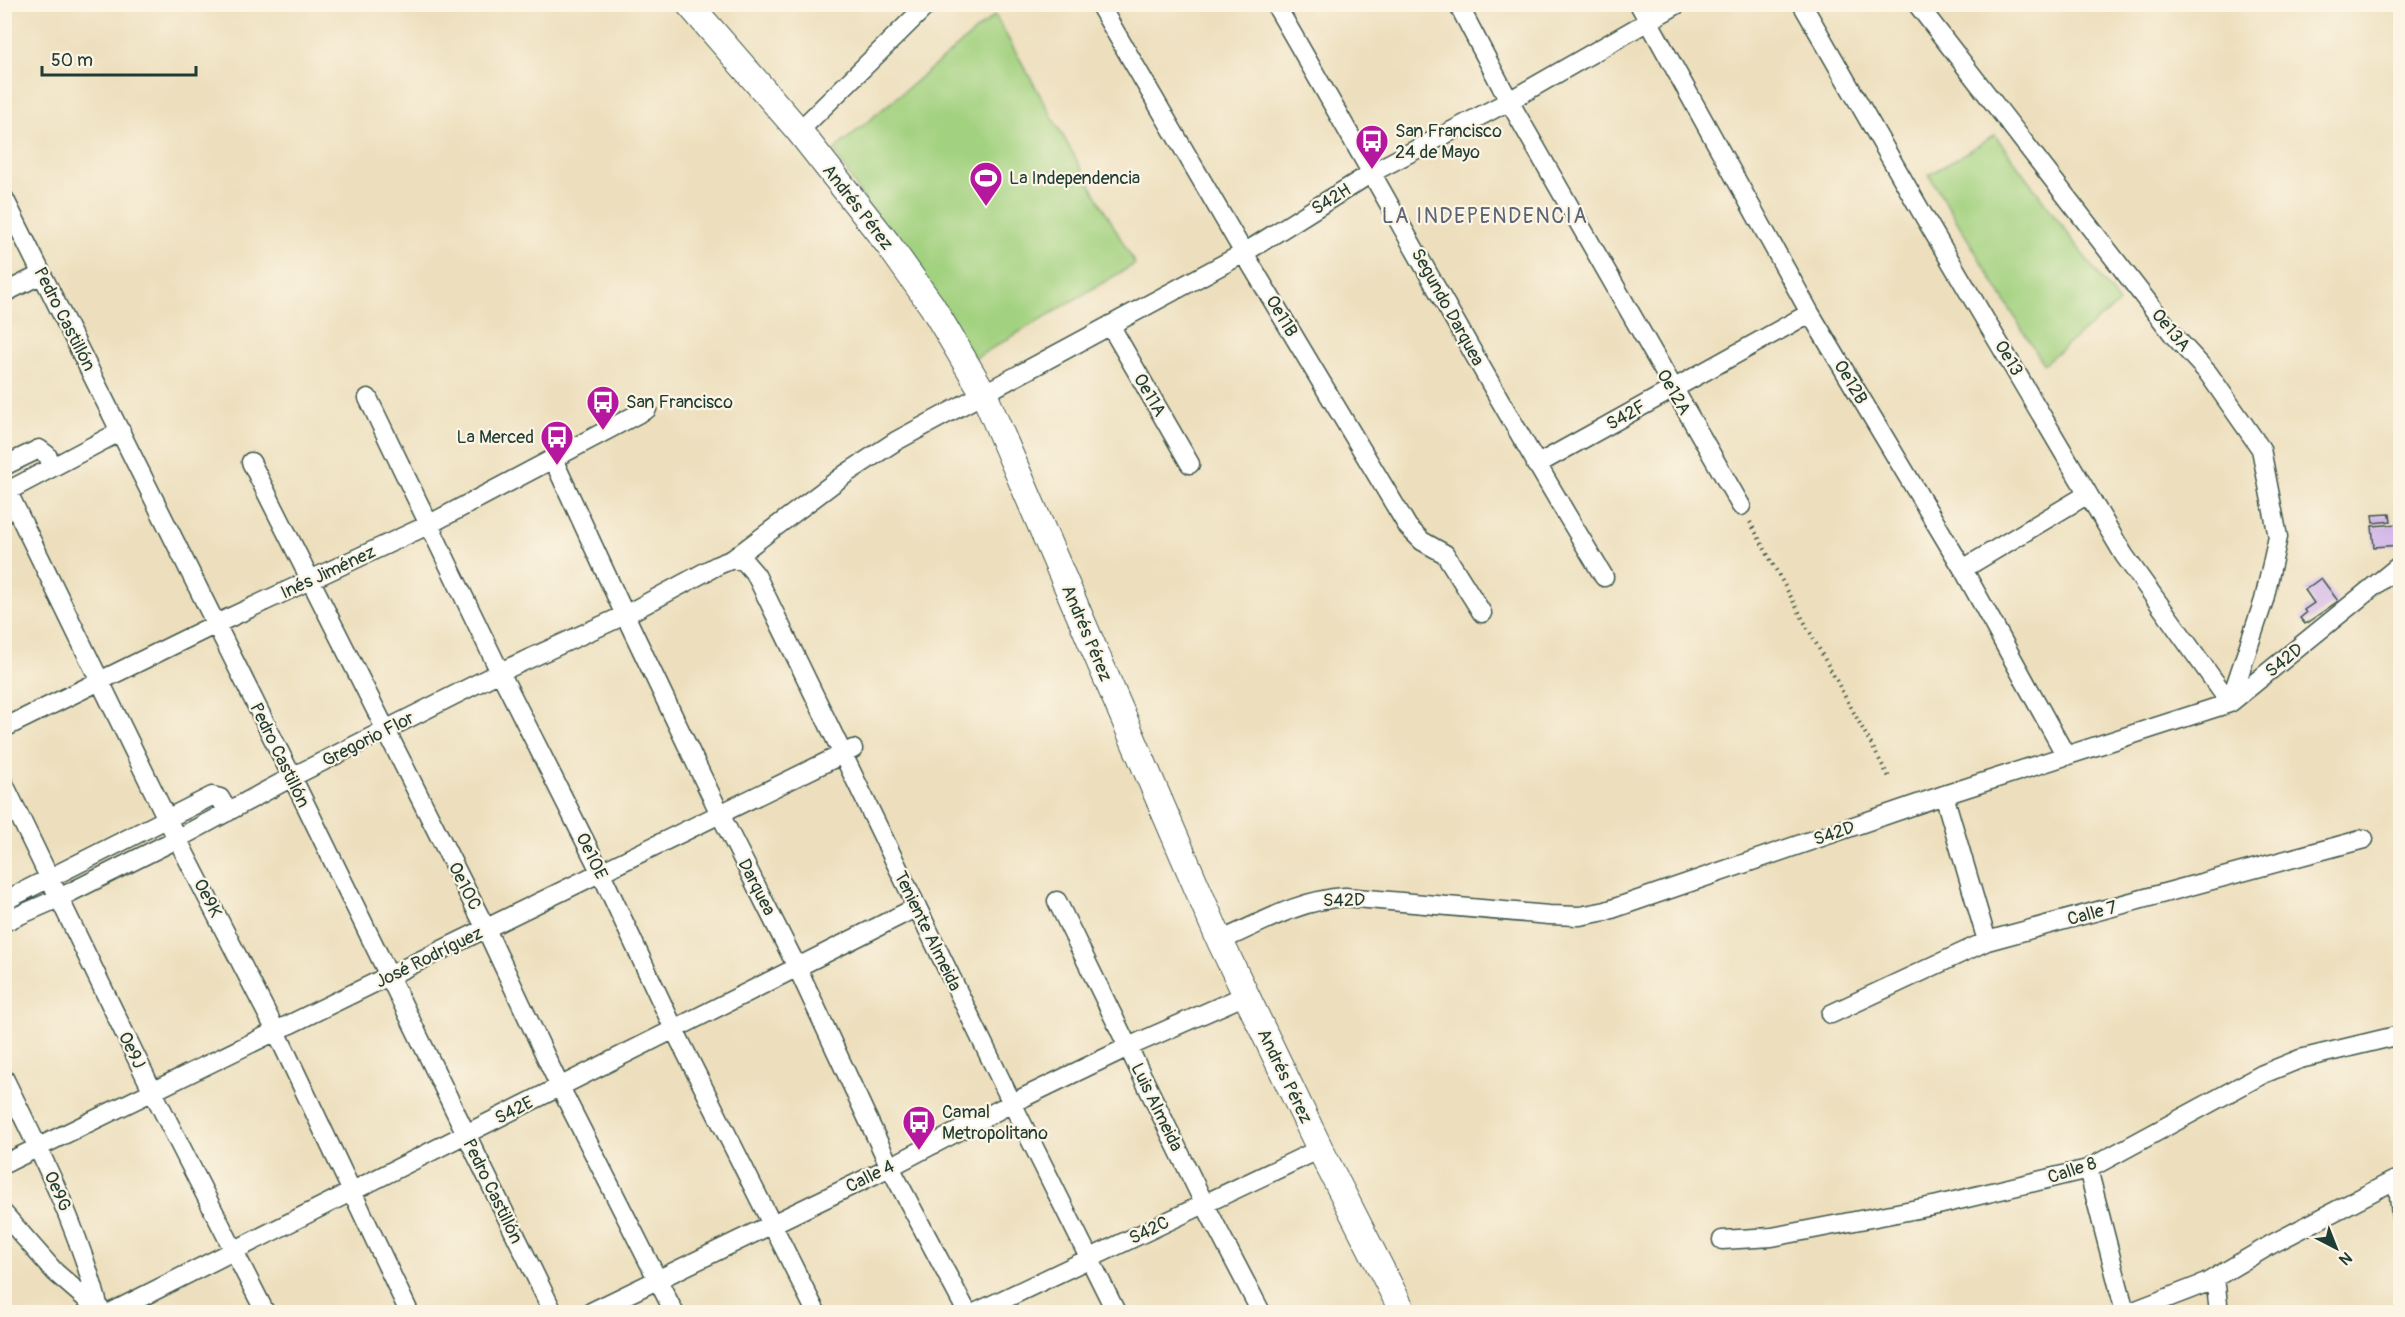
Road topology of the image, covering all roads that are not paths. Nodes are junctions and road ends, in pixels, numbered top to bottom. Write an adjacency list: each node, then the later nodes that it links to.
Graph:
1 (689, 4): 12 (street, Andrés Pérez)
2 (928, 4): 12 (street)
3 (1099, 4): 15 (street, Oe11B)
4 (1275, 4): 13 (street, Segundo Darquea)
5 (1458, 4): 11 (street, Oe12A)
6 (1639, 4): 10 (street, Oe12B)
7 (1678, 4): 10 (street, S42H)
8 (1802, 4): 32 (street, Oe13)
9 (1917, 4): 45 (street, Oe13A)
10 (1649, 21): 11 (street, S42H); 18 (street, Oe12B)
11 (1509, 101): 13 (street, S42H); 20 (street, Oe12A)
12 (799, 131): 21 (street, Andrés Pérez)
13 (1373, 172): 15 (street, S42H); 28 (street, Segundo Darquea)
14 (4, 198): 16 (street, Pedro Castillón)
15 (1244, 253): 19 (street, S42H); 40 (street, Oe11B)
16 (42, 274): 17 (street); 24 (street, Pedro Castillón)
17 (4, 292)
18 (1810, 313): 20 (street, S42F); 37 (street, Oe12B)
19 (1110, 325): 21 (street, S42H); 27 (street, Oe11A)
20 (1672, 389): 28 (street, S42F); 33 (street, Oe12A)
21 (984, 394): 35 (street, S42H); 67 (street, Andrés Pérez)
22 (368, 398): 34 (street, Oe10E)
23 (647, 408): 25 (street, Inés Jiménez)
24 (121, 431): 30 (street); 42 (street, Pedro Castillón)
25 (554, 459): 34 (street, Inés Jiménez); 41 (street, Darquea)
26 (251, 462): 39 (street, Oe10C)
27 (1190, 464)
28 (1536, 465): 38 (street, Segundo Darquea)
29 (4, 466): 30 (street)
30 (53, 467): 31 (street)
31 (6, 489): 44 (street, Oe9K)
32 (2088, 495): 37 (street); 45 (street, Oe13)
33 (1741, 506)
34 (428, 525): 39 (street, Inés Jiménez); 43 (street, Oe10E)
35 (733, 559): 41 (street, Gregorio Flor); 48 (street, Teniente Almeida)
36 (2400, 565): 45 (street, S42D)
37 (1963, 569): 49 (street, Oe12B)
38 (1604, 577)
39 (312, 581): 42 (street, Inés Jiménez); 47 (street, Oe10C)
40 (1482, 613)
41 (625, 615): 43 (street, Gregorio Flor); 54 (street, Darquea)
42 (216, 624): 44 (street, Inés Jiménez); 50 (street, Pedro Castillón)
43 (500, 672): 47 (street, Gregorio Flor); 60 (street, Oe10E)
44 (100, 682): 46 (street, Inés Jiménez); 55 (street, Oe9K)
45 (2230, 703): 49 (street, S42D)
46 (4, 728)
47 (386, 730): 50 (street, Gregorio Flor); 66 (street, Oe10C)
48 (847, 752): 54 (street, José Rodríguez); 64 (street, Teniente Almeida)
49 (2066, 756): 52 (street, S42D)
50 (292, 777): 53 (street, Gregorio Flor); 70 (street, Pedro Castillón)
51 (4, 784): 61 (street, Oe9J)
52 (1944, 795): 67 (street, S42D); 68 (street)
53 (228, 812): 55 (street); 56 (street, Gregorio Flor)
54 (720, 814): 60 (street, José Rodríguez); 69 (street, Darquea)
55 (167, 819): 56 (street, Oe9K); 58 (street)
56 (177, 839): 59 (street, Gregorio Flor); 74 (street, Oe9K)
57 (2364, 839): 68 (street, Calle 7)
58 (105, 850): 59 (street); 61 (street)
59 (115, 870): 62 (street, Gregorio Flor)
60 (601, 873): 66 (street, José Rodríguez); 73 (street, Oe10E)
61 (50, 878): 62 (street, Oe9J); 65 (street)
62 (59, 898): 65 (street, Gregorio Flor); 79 (street, Oe9J)
63 (1057, 901): 76 (street, Luis Almeida)
64 (917, 907): 69 (street, S42E); 80 (street, Teniente Almeida)
65 (7, 920)
66 (486, 929): 70 (street, José Rodríguez); 78 (street, Oe10C)
67 (1220, 941): 71 (street, Andrés Pérez)
68 (1987, 941): 72 (street, Calle 7)
69 (797, 967): 73 (street, S42E); 85 (street, Darquea)
70 (388, 977): 74 (street, José Rodríguez); 81 (street, Pedro Castillón)
71 (1246, 994): 76 (street, Calle 4); 83 (street, Andrés Pérez)
72 (1831, 1014)
73 (674, 1029): 78 (street, S42E); 91 (street, Oe10E)
74 (276, 1032): 79 (street, José Rodríguez); 88 (street, Oe9K)
75 (2400, 1035): 86 (street, Calle 8)
76 (1128, 1047): 80 (street, Calle 4); 89 (street, Luis Almeida)
77 (4, 1078): 82 (street, Oe9G)
78 (560, 1087): 81 (street, S42E); 97 (street, Oe10C)
79 (153, 1092): 82 (street, José Rodríguez); 93 (street, Oe9J)
80 (1012, 1103): 85 (street, Calle 4); 95 (street, Teniente Almeida)
81 (465, 1134): 88 (street, S42E); 101 (street, Pedro Castillón)
82 (39, 1148): 84 (street, José Rodríguez); 98 (street, Oe9G)
83 (1320, 1149): 89 (street, S42C); 109 (street, Andrés Pérez)
84 (4, 1164)
85 (890, 1167): 91 (street, Calle 4); 105 (street, Darquea)
86 (2088, 1168): 92 (street, Calle 8); 110 (street)
87 (2397, 1180): 94 (lane); 96 (street)
88 (351, 1192): 93 (street, S42E); 100 (street, Oe9K)
89 (1204, 1203): 95 (street, S42C); 108 (street, Luis Almeida)
90 (4, 1215): 98 (street)
91 (772, 1223): 97 (street, Calle 4); 104 (street, Oe10E)
92 (1722, 1240)
93 (235, 1250): 98 (street, S42E); 99 (street, Oe9J)
94 (2400, 1250)
95 (1089, 1260): 106 (street, S42C); 107 (street, Teniente Almeida)
96 (2215, 1278): 111 (street); 112 (street)
97 (658, 1280): 102 (street, Calle 4); 103 (street, Oe10C)
98 (104, 1311)
99 (265, 1312)
100 (409, 1312)
101 (553, 1312)
102 (591, 1312)
103 (674, 1312)
104 (816, 1312)
105 (967, 1312)
106 (977, 1312)
107 (1116, 1312)
108 (1261, 1312)
109 (1403, 1312)
110 (2125, 1312)
111 (2131, 1312)
112 (2218, 1312)

